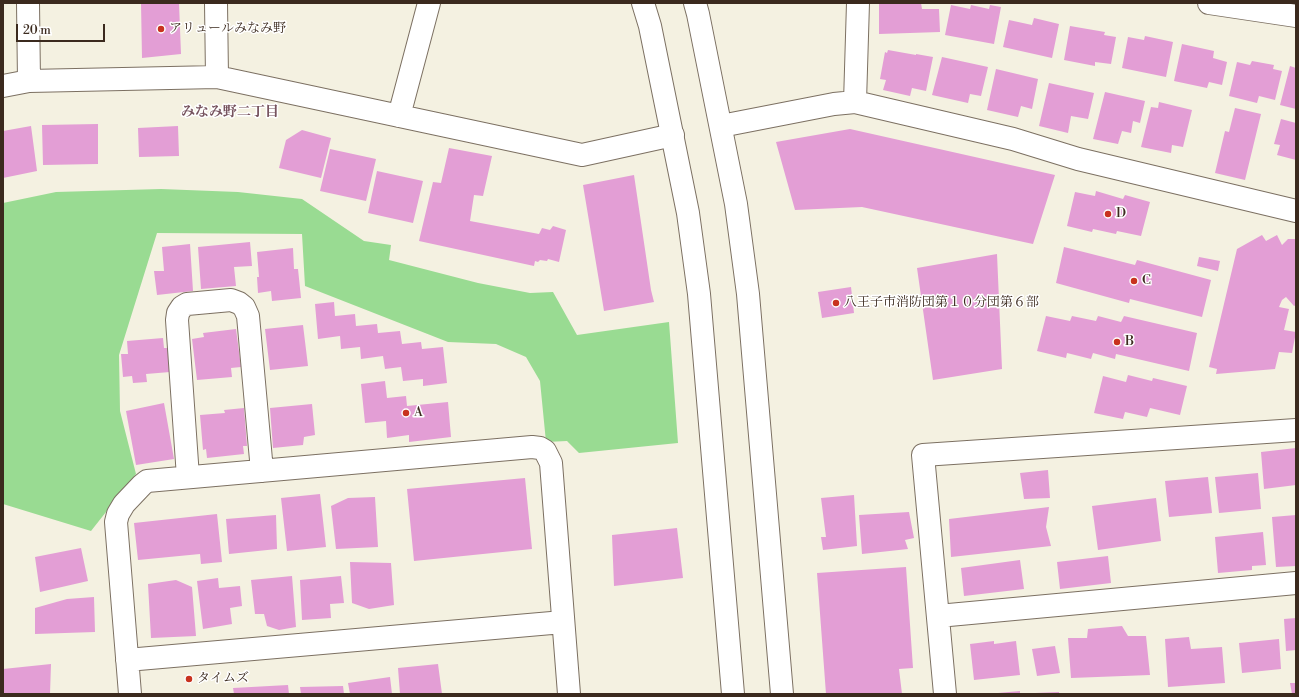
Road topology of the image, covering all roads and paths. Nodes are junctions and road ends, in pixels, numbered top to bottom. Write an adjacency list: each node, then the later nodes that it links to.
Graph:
1 (28, 3): 10 (street)
2 (216, 3): 9 (street)
3 (429, 3): 13 (street)
4 (643, 3): 15 (street)
5 (695, 3): 14 (street)
6 (858, 3): 12 (street)
7 (1209, 3): 8 (street)
8 (1296, 16)
9 (217, 77): 10 (street); 13 (street)
10 (29, 80): 11 (street)
11 (3, 86)
12 (855, 102): 14 (street); 16 (street)
13 (399, 116): 15 (street)
14 (721, 126): 27 (street)
15 (673, 135): 26 (street)
16 (1296, 211)
17 (1296, 430): 21 (street)
18 (262, 471): 19 (street); 19 (street); 22 (street)
19 (188, 477): 23 (street)
20 (1296, 583): 21 (street)
21 (938, 616): 28 (street)
22 (563, 622): 23 (street); 25 (street)
23 (127, 660): 24 (street)
24 (130, 694)
25 (569, 694)
26 (733, 694)
27 (782, 694)
28 (945, 694)

